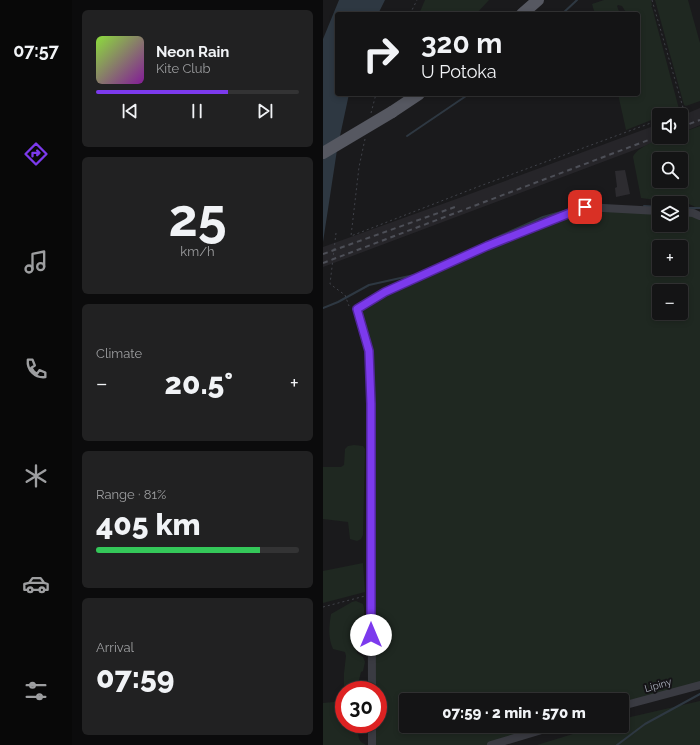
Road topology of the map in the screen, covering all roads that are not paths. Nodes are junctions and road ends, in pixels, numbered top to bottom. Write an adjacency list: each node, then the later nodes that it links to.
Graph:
1 (538, 0): 2 (main road)
2 (524, 12)
3 (416, 96): 4 (main road, bridge)
4 (323, 153)
5 (652, 211): 8 (street)
6 (688, 213): 7 (street)
7 (700, 216)
8 (372, 681)
9 (700, 685): 10 (street, Lipiny)
10 (629, 704)
11 (372, 733): 13 (street)
12 (531, 733): 14 (street)
13 (372, 745)
14 (491, 745)

